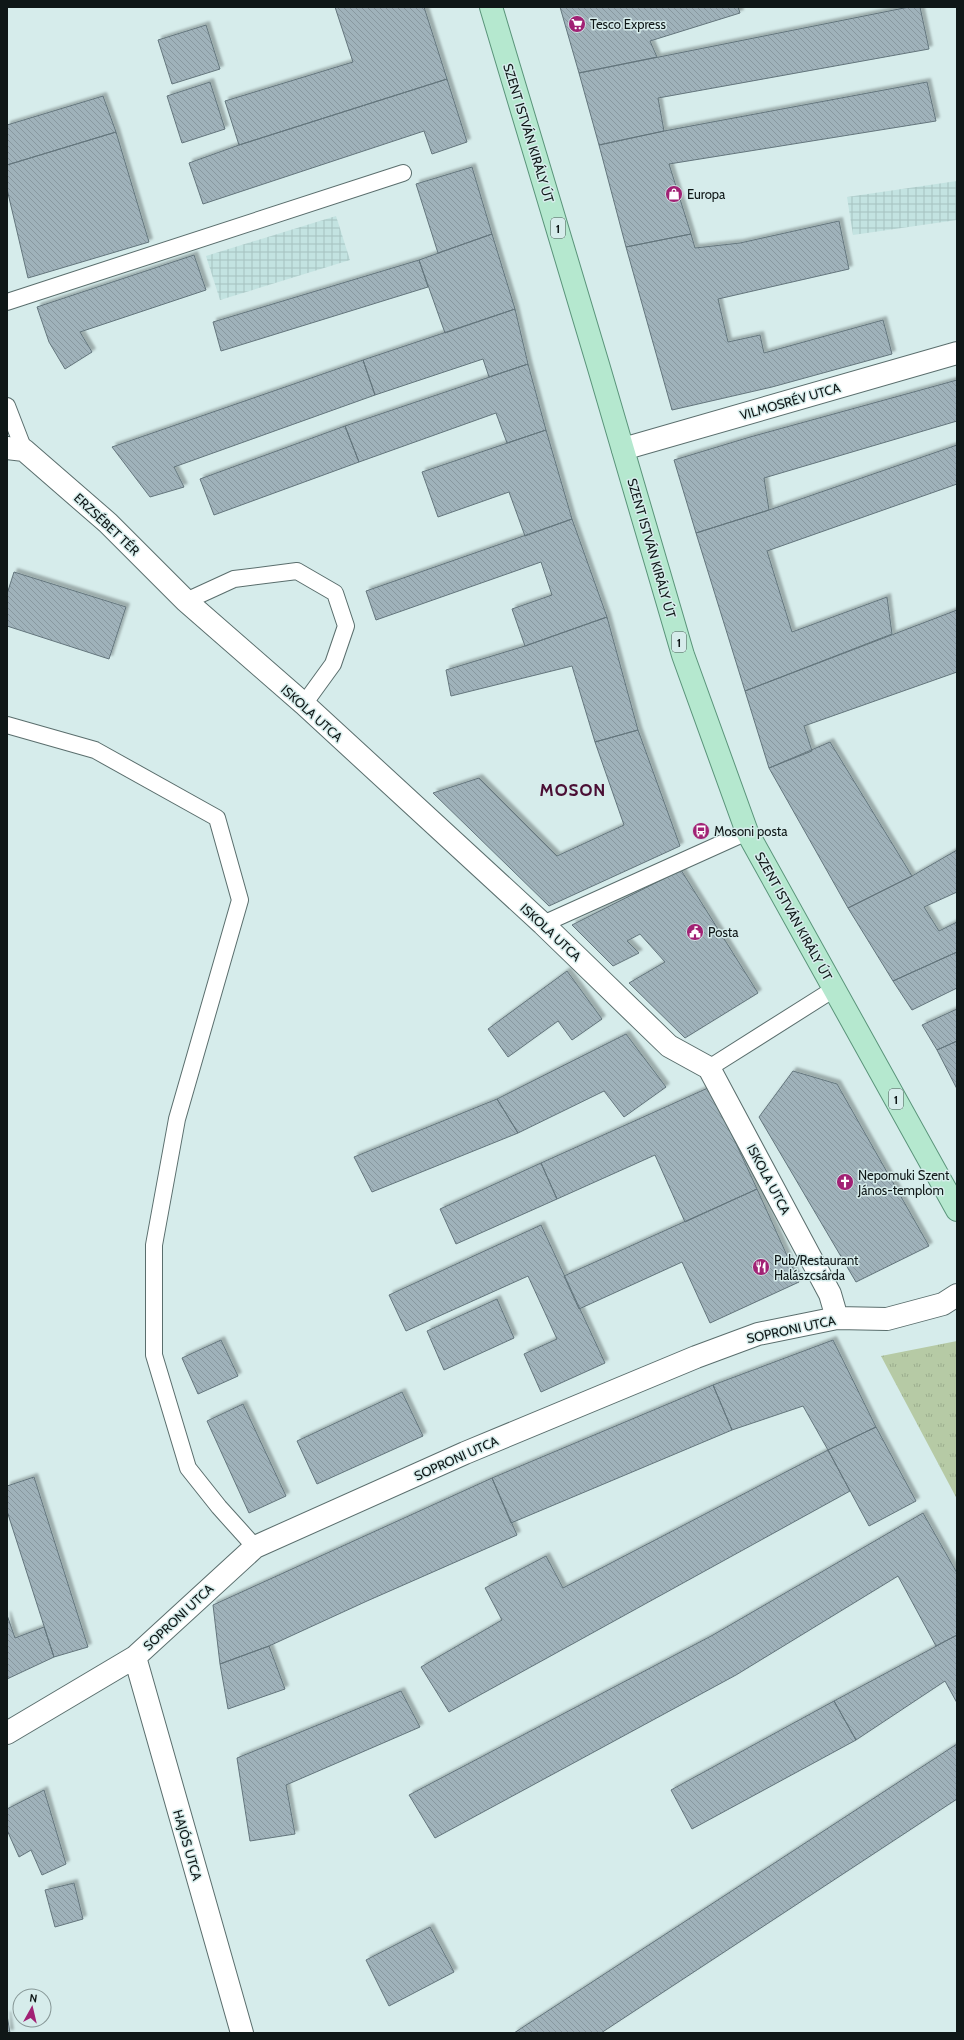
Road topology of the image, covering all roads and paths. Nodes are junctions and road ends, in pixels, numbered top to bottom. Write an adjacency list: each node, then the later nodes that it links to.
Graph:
1 (491, 7): 7 (main road, SZENT ISTVÁN KIRÁLY ÚT / 1)
2 (403, 173): 3 (lane)
3 (7, 302)
4 (957, 353): 7 (street, VILMOSRÉV UTCA)
5 (7, 406): 6 (lane, ERZSÉBET TÉR)
6 (16, 449): 8 (street, ERZSÉBET TÉR)
7 (623, 449): 11 (main road, SZENT ISTVÁN KIRÁLY ÚT / 1)
8 (186, 601): 9 (street, ISKOLA UTCA); 9 (lane)
9 (304, 704): 12 (street, ISKOLA UTCA)
10 (7, 725): 18 (lane)
11 (747, 832): 12 (lane); 13 (main road, SZENT ISTVÁN KIRÁLY ÚT / 1)
12 (543, 924): 14 (street, ISKOLA UTCA)
13 (834, 989): 14 (lane); 15 (main road, SZENT ISTVÁN KIRÁLY ÚT / 1)
14 (710, 1068): 17 (street, ISKOLA UTCA)
15 (957, 1210)
16 (957, 1295): 17 (street, SOPRONI UTCA)
17 (837, 1318): 18 (street, SOPRONI UTCA)
18 (255, 1547): 19 (street, SOPRONI UTCA)
19 (135, 1657): 20 (street, SOPRONI UTCA); 21 (street, HAJÓS UTCA)
20 (7, 1733)
21 (242, 2033)

